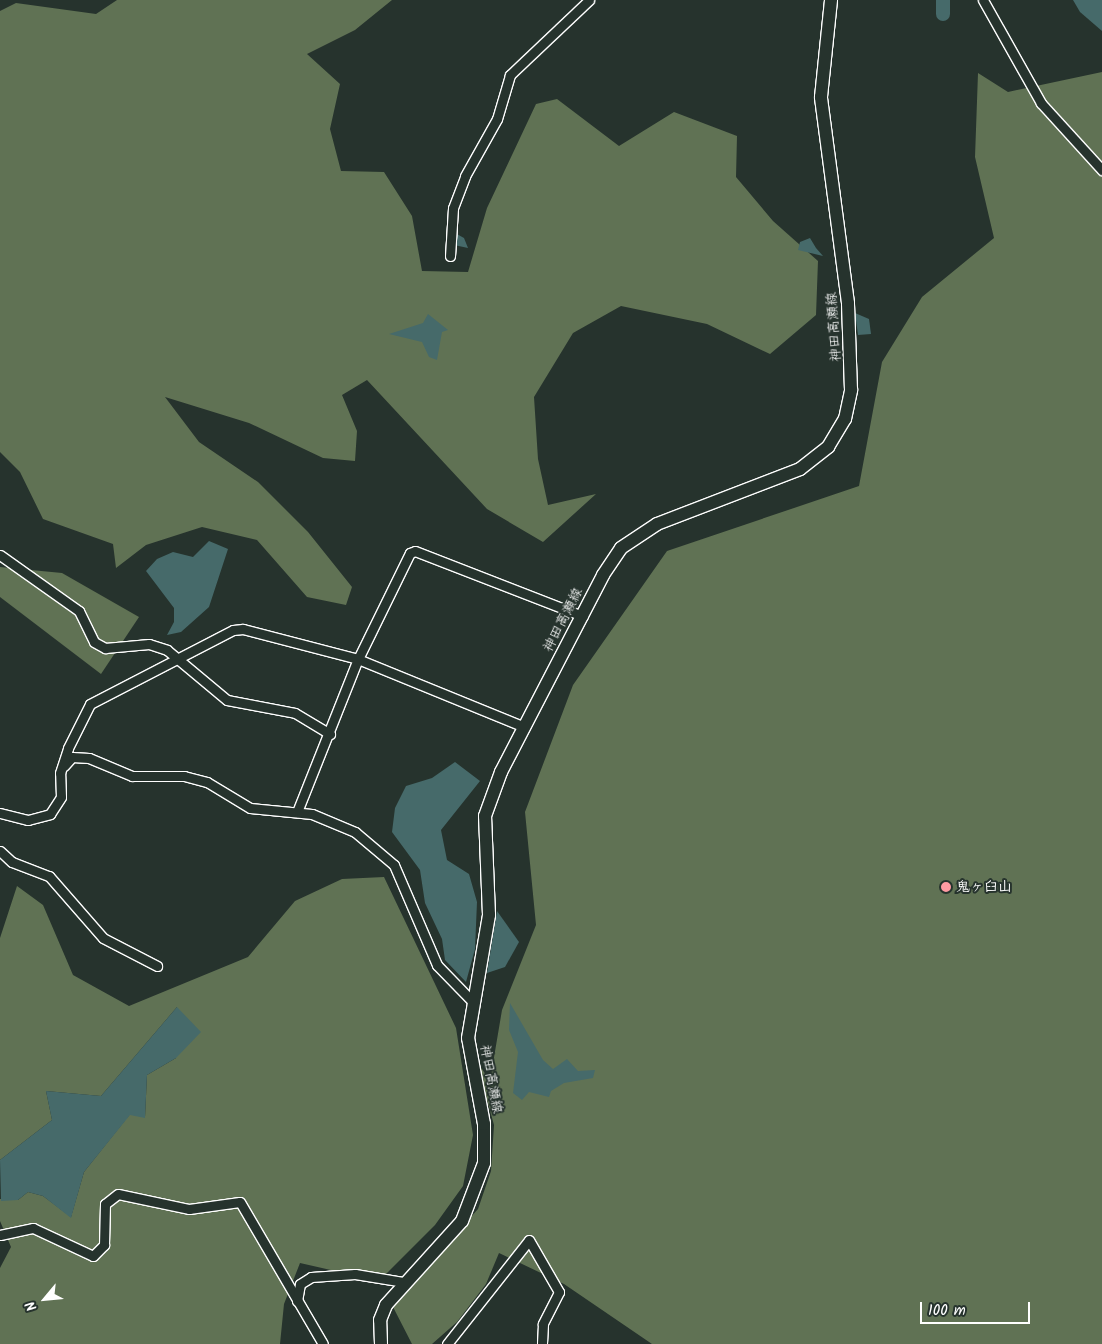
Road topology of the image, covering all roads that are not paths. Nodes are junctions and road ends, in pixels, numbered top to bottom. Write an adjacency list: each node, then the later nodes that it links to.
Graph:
1 (590, 0): 5 (street)
2 (831, 0): 7 (main road, 神田高瀬線)
3 (982, 0): 4 (street)
4 (1102, 170)
5 (450, 256)
6 (0, 555): 8 (street)
7 (583, 616): 9 (street); 10 (main road, 神田高瀬線)
8 (179, 656): 9 (street); 11 (street); 12 (street)
9 (358, 659): 10 (street); 11 (street)
10 (525, 727): 17 (main road, 神田高瀬線)
11 (330, 734): 13 (street)
12 (60, 773): 13 (street); 14 (street)
13 (298, 812): 17 (street)
14 (0, 814)
15 (0, 851): 16 (street)
16 (157, 966)
17 (472, 1001): 19 (main road, 神田高瀬線)
18 (0, 1235): 20 (street)
19 (404, 1282): 20 (street); 22 (main road, 神田高瀬線)
20 (297, 1301): 21 (street)
21 (323, 1344)
22 (381, 1344)
23 (447, 1344): 24 (street)
24 (542, 1344)

